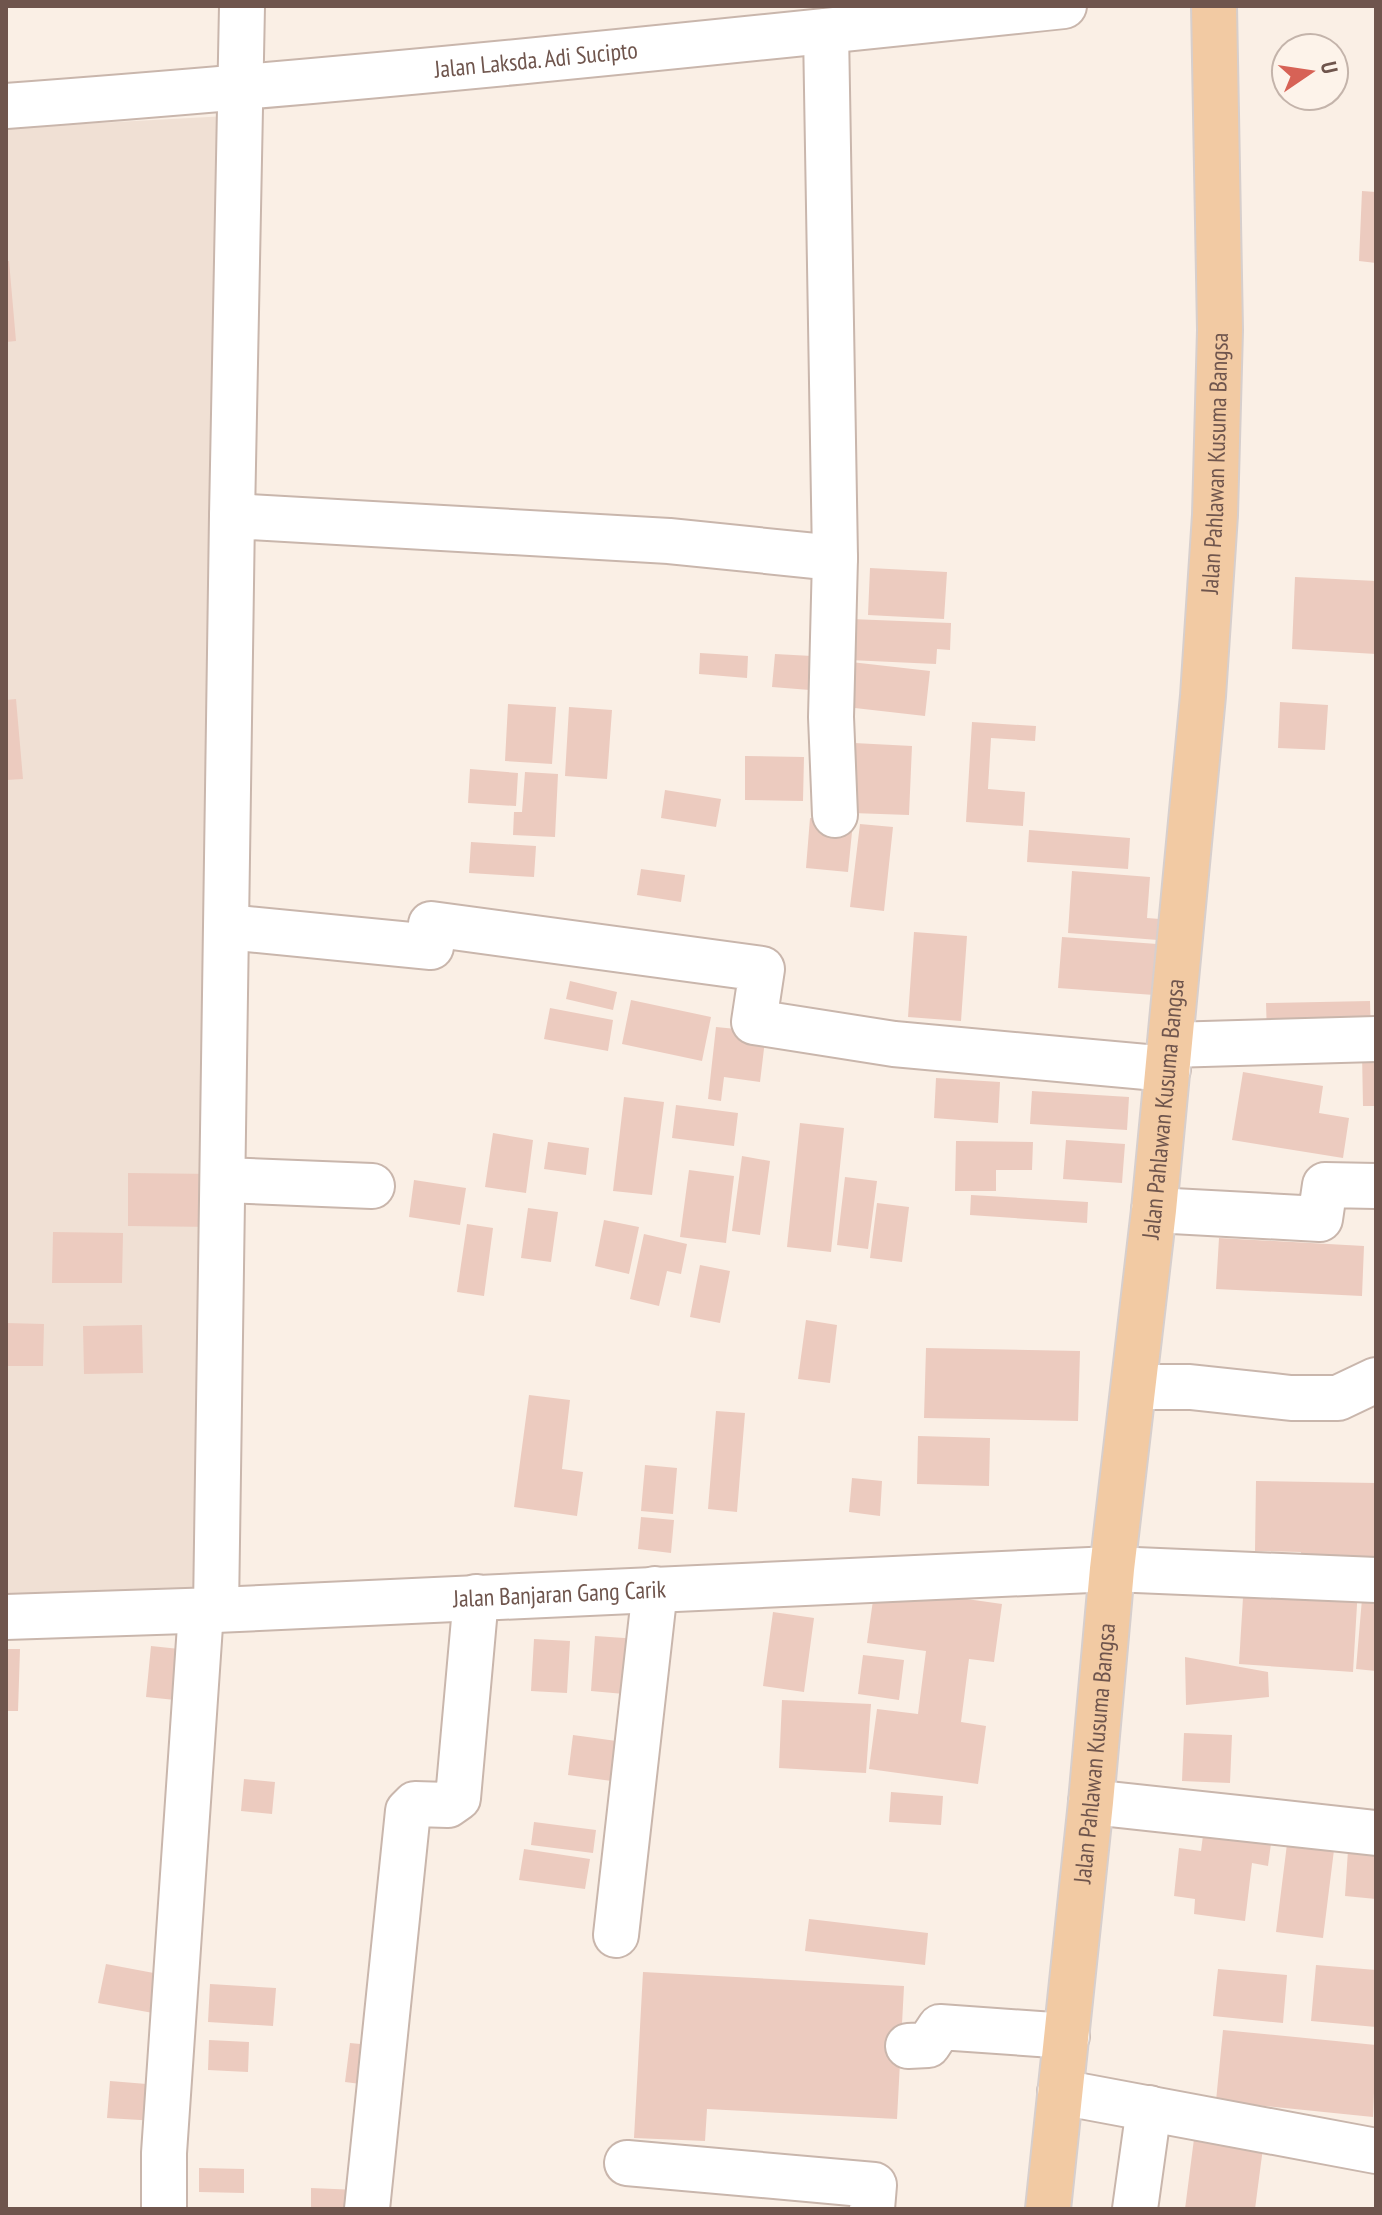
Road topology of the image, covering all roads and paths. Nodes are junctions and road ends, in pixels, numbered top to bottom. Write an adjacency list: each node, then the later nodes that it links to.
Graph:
1 (242, 6): 5 (street)
2 (1064, 6): 4 (street, Jalan Laksda. Adi Sucipto)
3 (1214, 6): 12 (main road, Jalan Pahlawan Kusuma Bangsa)
4 (826, 31): 5 (street, Jalan Laksda. Adi Sucipto); 8 (street)
5 (242, 89): 6 (street, Jalan Laksda. Adi Sucipto); 7 (street)
6 (6, 106)
7 (232, 516): 8 (street); 10 (street)
8 (835, 558): 9 (street)
9 (835, 815)
10 (227, 927): 12 (street); 13 (street)
11 (1376, 1039): 12 (street)
12 (1169, 1057): 16 (main road, Jalan Pahlawan Kusuma Bangsa)
13 (223, 1180): 14 (street); 23 (street)
14 (372, 1186)
15 (1376, 1186): 16 (street)
16 (1154, 1210): 18 (main road, Jalan Pahlawan Kusuma Bangsa)
17 (1376, 1380): 18 (street)
18 (1134, 1387): 19 (main road, Jalan Pahlawan Kusuma Bangsa)
19 (1112, 1569): 20 (street, Jalan Banjaran Gang Carik); 21 (street, Jalan Banjaran Gang Carik); 25 (main road, Jalan Pahlawan Kusuma Bangsa)
20 (1376, 1580)
21 (655, 1589): 22 (street, Jalan Banjaran Gang Carik); 27 (street)
22 (476, 1597): 23 (street, Jalan Banjaran Gang Carik); 35 (street)
23 (209, 1610): 24 (street, Jalan Banjaran Gang Carik); 34 (street)
24 (6, 1617)
25 (1091, 1802): 26 (street); 28 (main road, Jalan Pahlawan Kusuma Bangsa)
26 (1376, 1833)
27 (616, 1935)
28 (1067, 2036): 29 (street); 30 (main road, Jalan Pahlawan Kusuma Bangsa)
29 (908, 2046)
30 (1060, 2092): 31 (street); 37 (main road, Jalan Pahlawan Kusuma Bangsa)
31 (1149, 2108): 32 (street); 38 (street)
32 (1376, 2151)
33 (627, 2163): 36 (street)
34 (164, 2209)
35 (367, 2209)
36 (872, 2209)
37 (1048, 2209)
38 (1135, 2209)

